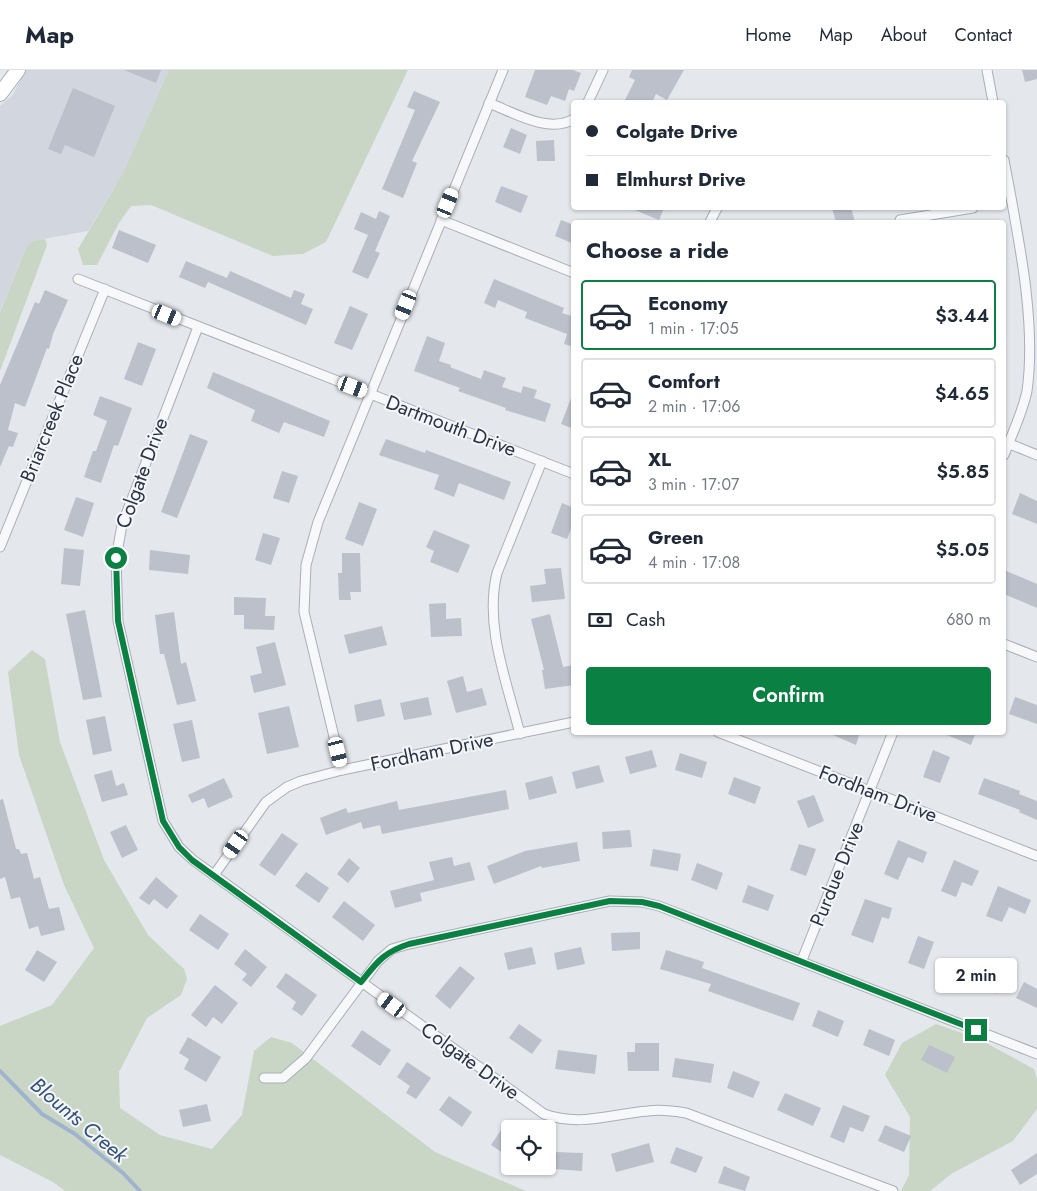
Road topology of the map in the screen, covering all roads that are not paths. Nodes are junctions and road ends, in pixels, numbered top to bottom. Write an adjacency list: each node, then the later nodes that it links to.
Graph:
1 (18, 70): 5 (street)
2 (503, 70): 8 (street)
3 (603, 70): 6 (street)
4 (987, 70): 7 (street)
5 (0, 94)
6 (589, 100)
7 (993, 100)
8 (489, 103): 9 (street); 13 (street)
9 (571, 119)
10 (1006, 187): 11 (street)
11 (1007, 201): 20 (street)
12 (961, 210): 14 (street)
13 (441, 220): 15 (street); 19 (street)
14 (900, 220)
15 (571, 272)
16 (78, 279): 17 (street, Dartmouth Drive)
17 (105, 290): 18 (street, Dartmouth Drive); 24 (street, Briarcreek Place)
18 (198, 327): 19 (street, Dartmouth Drive); 34 (street, Colgate Drive)
19 (370, 394): 22 (street, Dartmouth Drive); 31 (street)
20 (1006, 443): 21 (street)
21 (1037, 455)
22 (542, 461): 23 (street, Dartmouth Drive); 28 (street)
23 (571, 473)
24 (0, 547)
25 (1006, 645): 26 (street)
26 (1037, 657)
27 (571, 723): 28 (street, Fordham Drive)
28 (520, 734): 31 (street, Fordham Drive)
29 (726, 735): 32 (street, Fordham Drive)
30 (892, 735): 32 (street, Purdue Drive)
31 (342, 770): 34 (street, Fordham Drive)
32 (870, 791): 33 (street, Fordham Drive); 35 (street, Purdue Drive)
33 (1037, 856)
34 (214, 875): 36 (street, Colgate Drive)
35 (802, 960): 36 (street); 37 (street)
36 (361, 982): 38 (street); 39 (street, Colgate Drive)
37 (1037, 1054)
38 (264, 1078)
39 (893, 1191)

